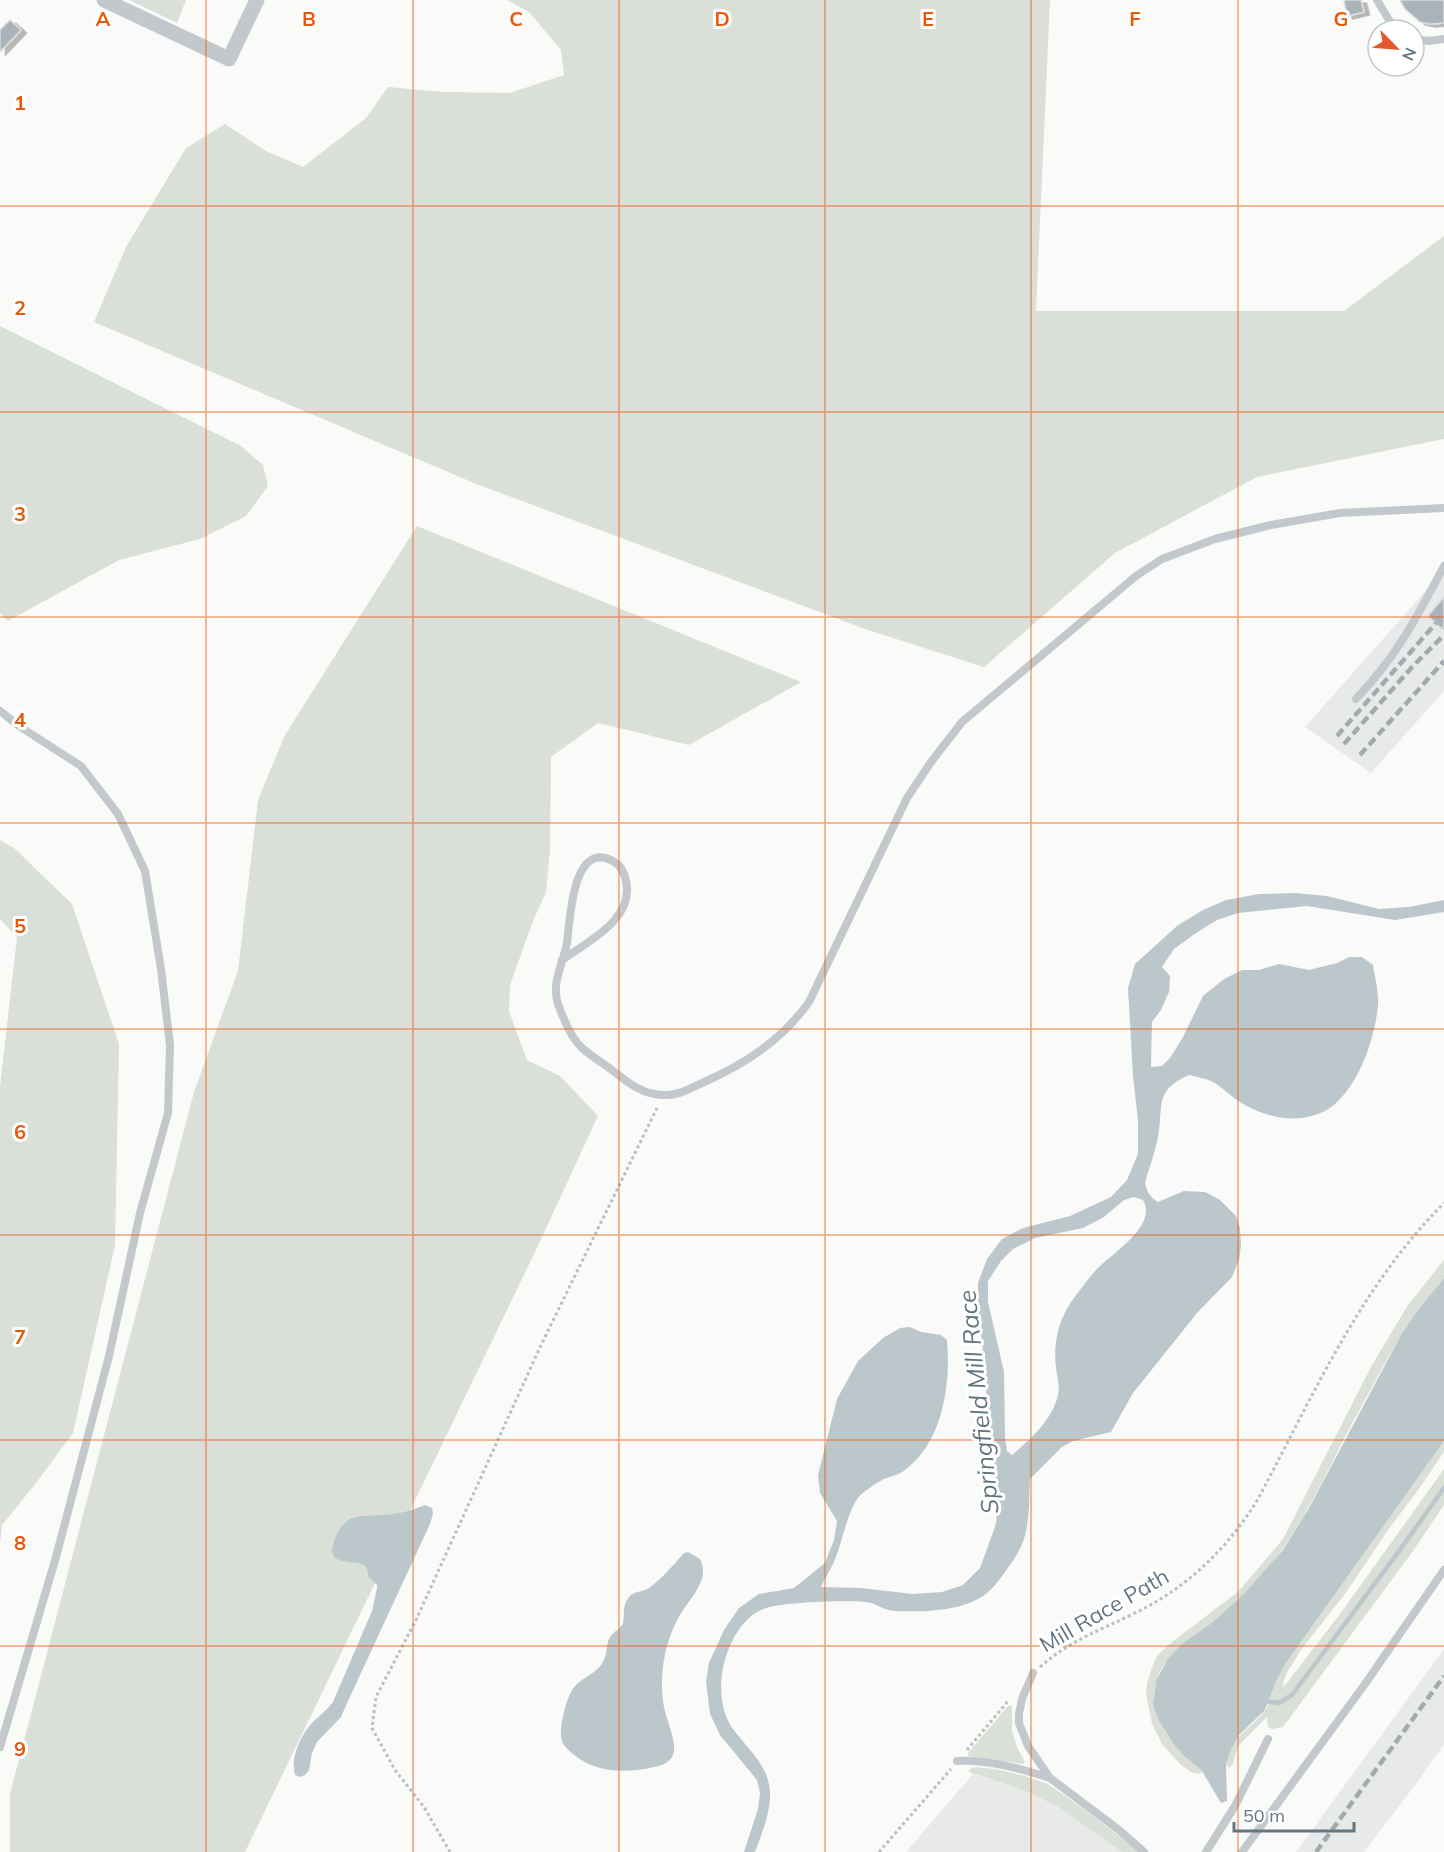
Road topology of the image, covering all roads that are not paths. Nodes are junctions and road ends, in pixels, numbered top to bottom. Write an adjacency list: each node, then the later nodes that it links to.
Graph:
1 (104, 0): 2 (street)
2 (257, 0)
3 (1377, 0): 4 (lane)
4 (1389, 18)
5 (1444, 39): 6 (lane)
6 (1426, 41)
7 (1444, 507): 11 (lane)
8 (1444, 566): 9 (lane)
9 (1356, 699)
10 (0, 711): 15 (lane)
11 (562, 960): 11 (lane)
12 (1444, 1570): 20 (lane)
13 (1033, 1673): 17 (lane)
14 (1268, 1739): 19 (lane)
15 (0, 1747)
16 (957, 1761): 17 (lane)
17 (1050, 1778): 18 (lane)
18 (1144, 1852)
19 (1206, 1852)
20 (1242, 1852)

